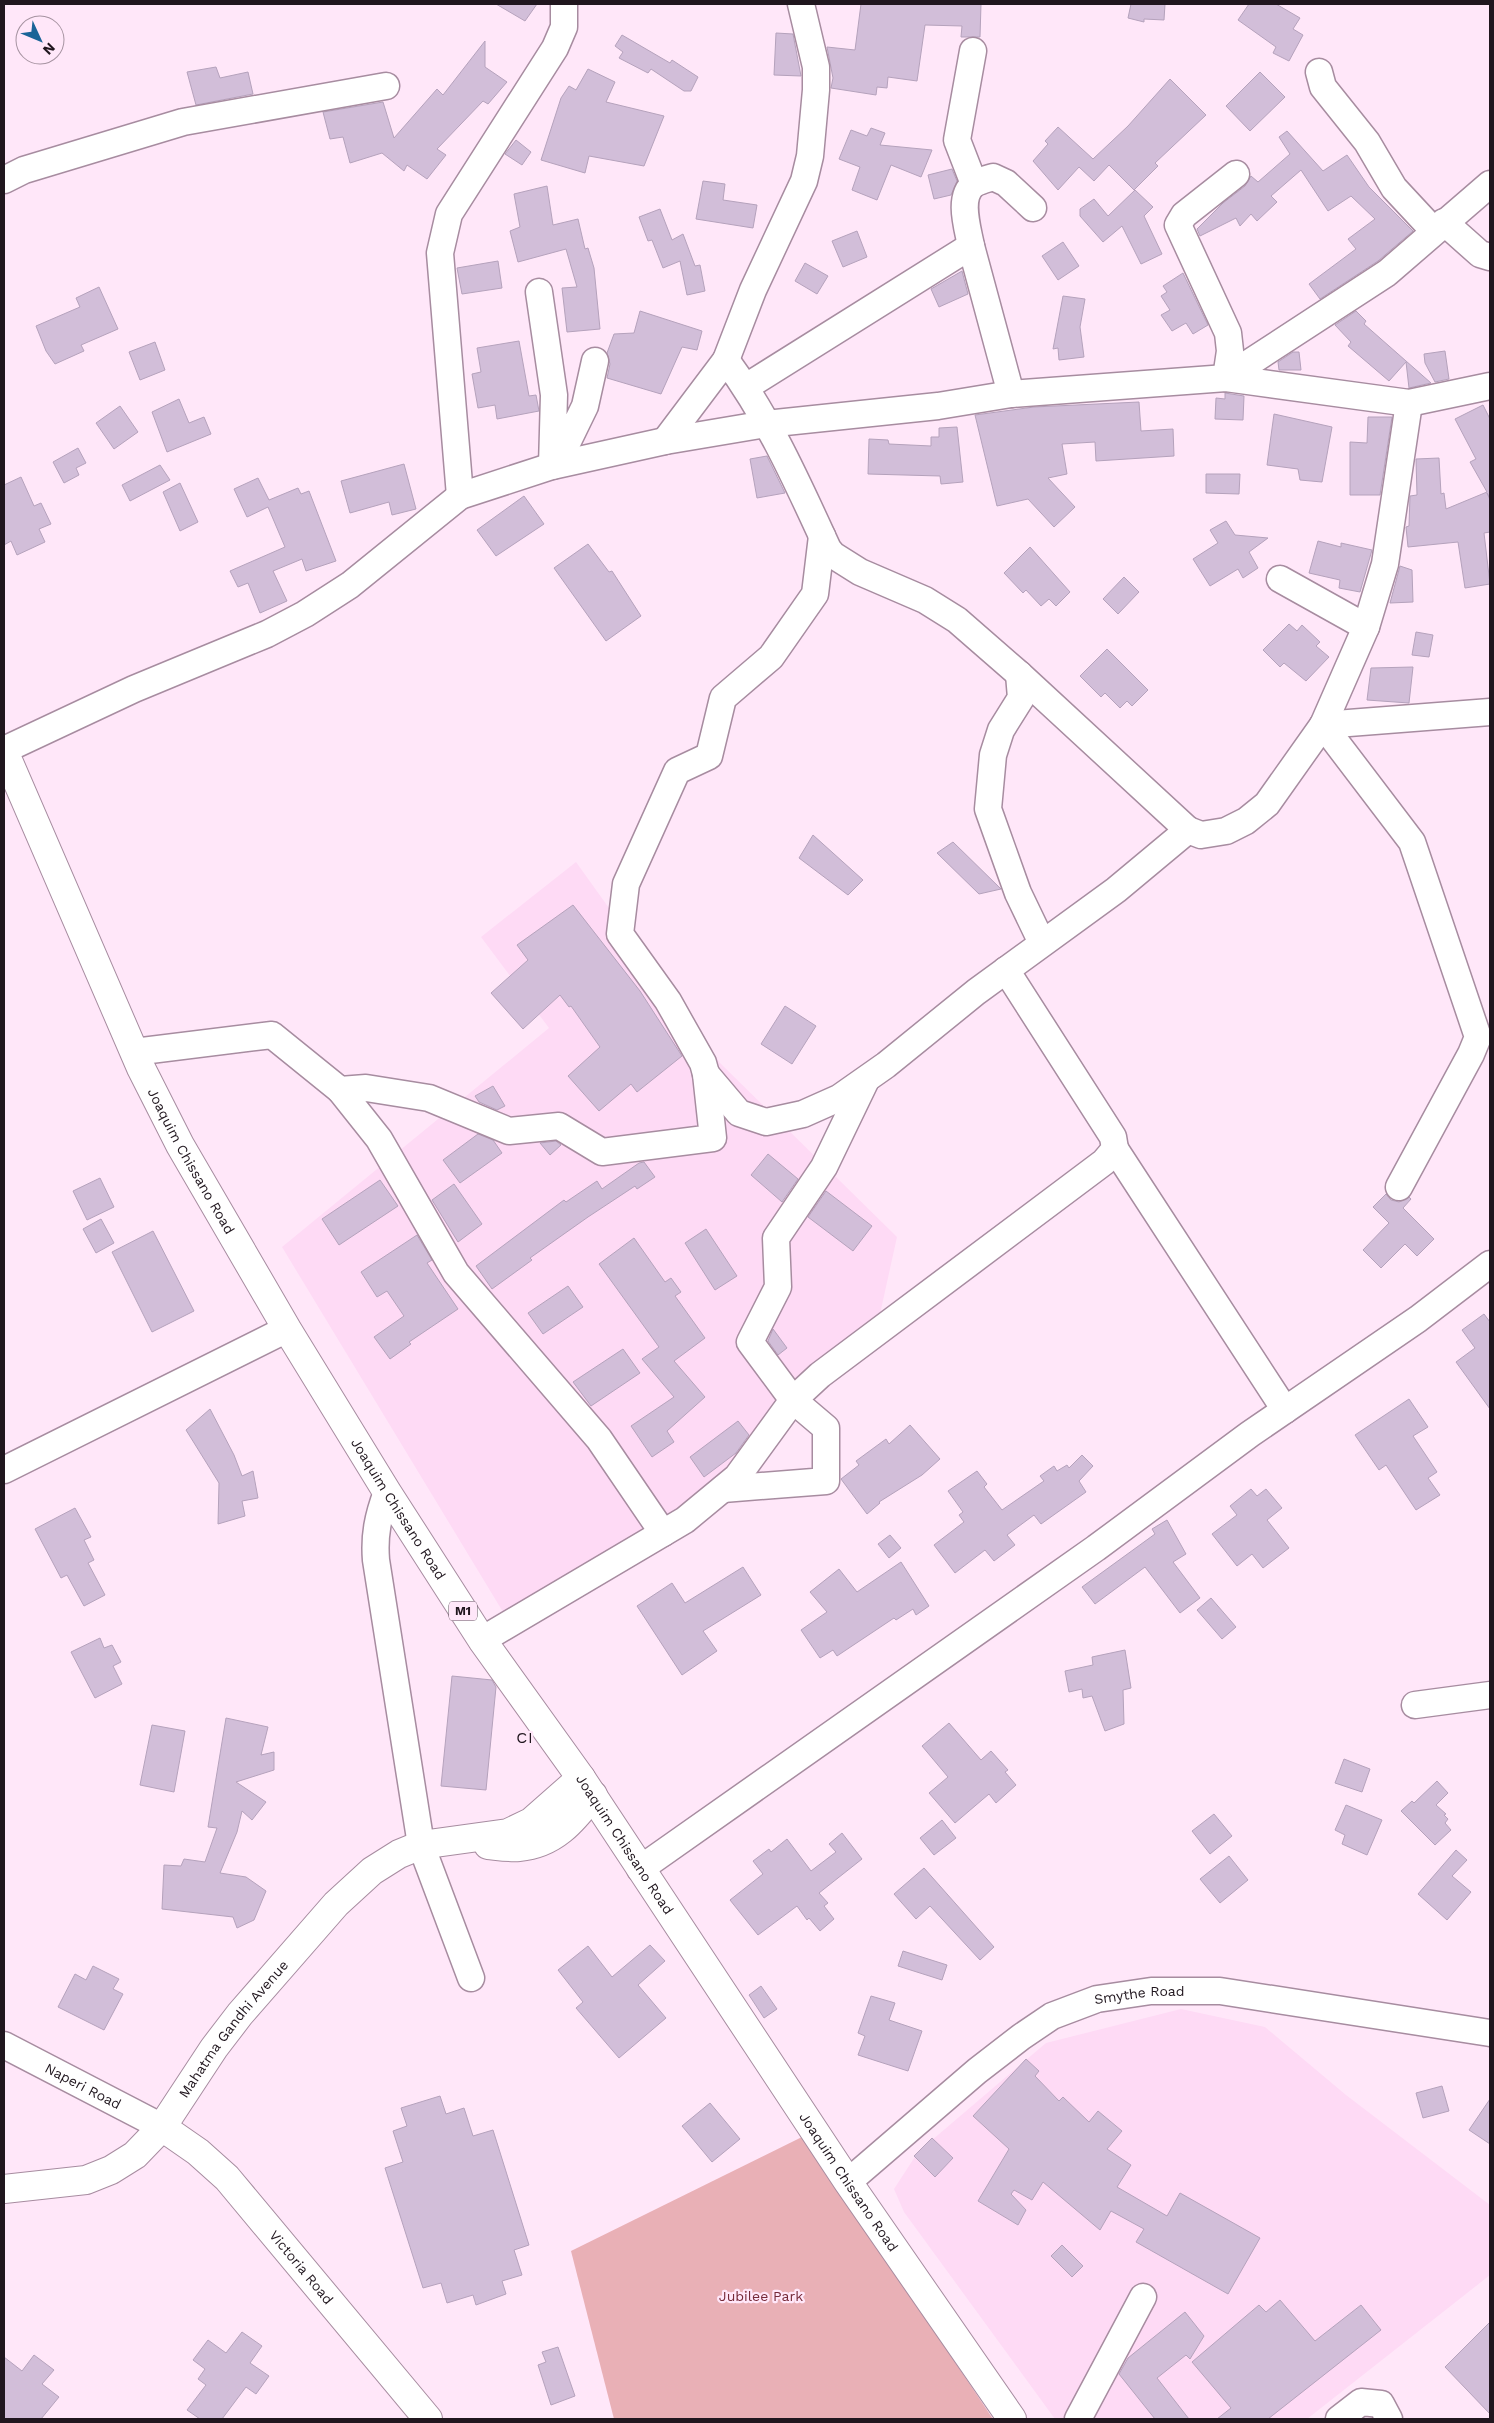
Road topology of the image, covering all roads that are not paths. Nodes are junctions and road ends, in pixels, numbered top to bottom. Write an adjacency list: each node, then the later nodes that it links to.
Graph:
1 (564, 4): 25 (street)
2 (801, 4): 15 (street)
3 (973, 51): 8 (street)
4 (1319, 72): 11 (street)
5 (386, 86): 7 (street)
6 (1236, 174): 17 (street)
7 (4, 180)
8 (974, 184): 10 (street); 12 (street)
9 (1490, 184): 11 (street)
10 (1033, 208)
11 (1439, 226): 13 (street); 17 (street)
12 (971, 246): 19 (street); 20 (street)
13 (1490, 258)
14 (539, 292): 24 (street)
15 (726, 360): 19 (street); 23 (street)
16 (595, 361): 24 (street)
17 (1226, 378): 20 (street); 21 (street)
18 (1490, 386): 21 (street)
19 (746, 387): 22 (street)
20 (1012, 394): 22 (street)
21 (1409, 403): 28 (street)
22 (766, 424): 23 (street); 26 (street)
23 (665, 441): 24 (street)
24 (552, 466): 25 (street)
25 (460, 496): 32 (street)
26 (822, 536): 29 (street); 37 (street)
27 (1280, 578): 28 (street)
28 (1366, 627): 31 (street)
29 (1019, 674): 33 (street); 34 (street)
30 (1490, 712): 31 (street)
31 (1322, 725): 33 (street); 41 (street)
32 (4, 750): 36 (main road, Joaquim Chissano Road / M1)
33 (1188, 830): 34 (street)
34 (1042, 943): 35 (street)
35 (1006, 970): 38 (street); 40 (street)
36 (134, 1052): 39 (street); 43 (main road, Joaquim Chissano Road / M1)
37 (706, 1074): 38 (street); 39 (street)
38 (866, 1079): 44 (street)
39 (340, 1090): 49 (street)
40 (1115, 1149): 44 (street); 45 (street)
41 (1399, 1187)
42 (1490, 1264): 45 (street)
43 (287, 1329): 46 (street); 48 (main road, Joaquim Chissano Road / M1)
44 (793, 1400): 47 (street); 47 (street)
45 (1285, 1410): 55 (street)
46 (4, 1470)
47 (723, 1490): 49 (street)
48 (386, 1492): 50 (main road, Joaquim Chissano Road / M1); 54 (street)
49 (663, 1533): 50 (street)
50 (482, 1640): 53 (main road, Joaquim Chissano Road / M1)
51 (1490, 1695): 52 (street)
52 (1415, 1705)
53 (587, 1786): 54 (main road, Mahatma Gandhi Avenue); 55 (main road, Joaquim Chissano Road / M1)
54 (420, 1845): 56 (street); 59 (main road, Mahatma Gandhi Avenue)
55 (640, 1869): 60 (main road, Joaquim Chissano Road / M1)
56 (471, 1978)
57 (1490, 2033): 60 (street, Smythe Road)
58 (4, 2044): 59 (street, Naperi Road)
59 (162, 2127): 61 (main road, Mahatma Gandhi Avenue); 63 (main road, Victoria Road)
60 (848, 2182): 64 (main road, Joaquim Chissano Road / M1)
61 (4, 2189)
62 (1143, 2297): 65 (street)
63 (428, 2419)
64 (1012, 2419)
65 (1078, 2419)
66 (1339, 2419): 67 (street)
67 (1389, 2419)

